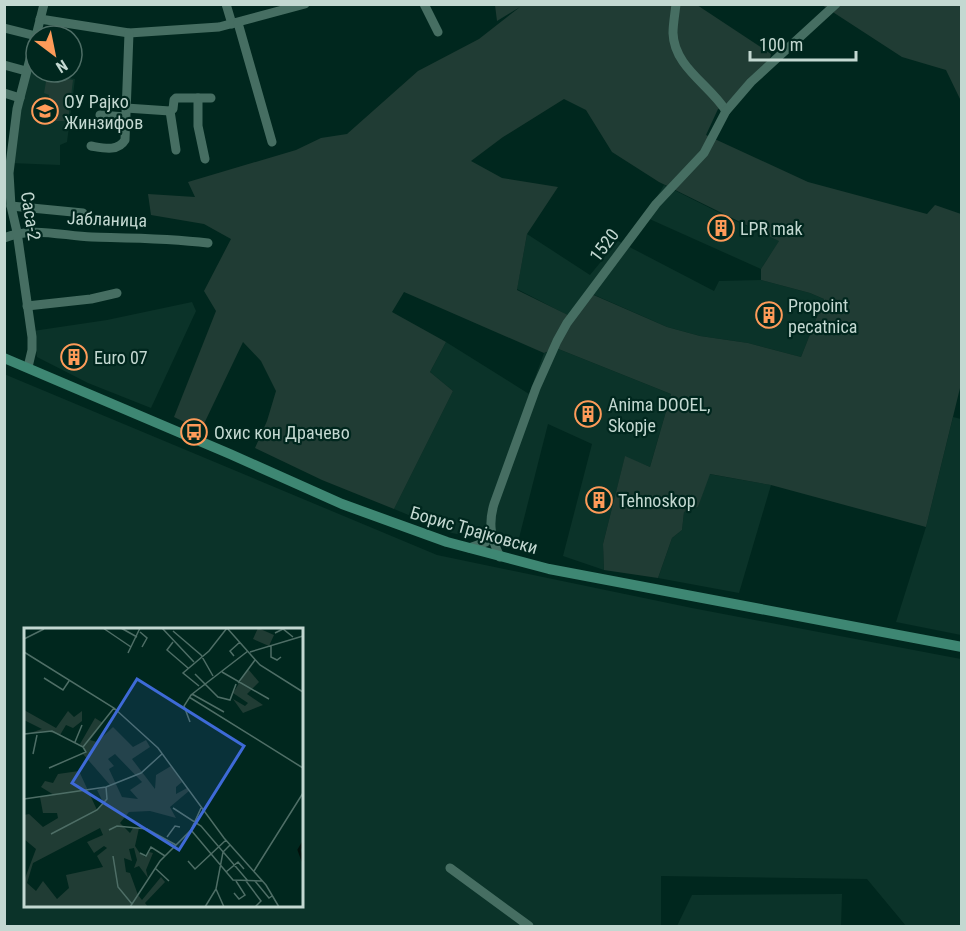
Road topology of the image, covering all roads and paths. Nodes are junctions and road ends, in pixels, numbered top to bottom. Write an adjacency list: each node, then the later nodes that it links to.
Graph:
1 (44, 4): 8 (street, Саса-2)
2 (226, 4): 10 (street)
3 (305, 4): 7 (street)
4 (424, 4): 12 (street)
5 (676, 4): 23 (street)
6 (836, 4): 23 (street, 1520)
7 (276, 9): 10 (street)
8 (40, 19): 9 (street, Саса-2); 14 (street)
9 (39, 24)
10 (235, 24): 14 (street); 26 (street)
11 (4, 28): 13 (street)
12 (438, 32)
13 (24, 33)
14 (129, 33): 24 (street)
15 (4, 65): 16 (street)
16 (24, 70)
17 (24, 80): 19 (street, Саса-2)
18 (4, 93): 19 (street)
19 (20, 98): 30 (street, Саса-2)
20 (198, 98): 21 (street); 22 (street); 29 (street)
21 (211, 98)
22 (170, 111): 24 (street); 28 (street)
23 (726, 111): 40 (street, 1520)
24 (126, 112): 25 (street); 27 (street)
25 (100, 115)
26 (272, 142)
27 (91, 146)
28 (176, 150)
29 (205, 159)
30 (7, 172): 31 (street, Саса-2)
31 (11, 206): 32 (street); 33 (street, Саса-2)
32 (83, 213)
33 (17, 232): 34 (street, Јабланица); 35 (street, Јабланица); 37 (street, Саса-2)
34 (4, 238)
35 (208, 243)
36 (117, 293): 37 (street)
37 (27, 306): 39 (street, Саса-2)
38 (4, 358): 39 (main road, Борис Трајковски)
39 (28, 368): 41 (main road, Борис Трајковски)
40 (491, 531): 41 (street); 42 (street, 1520)
41 (467, 548): 42 (main road, Борис Трајковски)
42 (500, 557): 43 (main road, Борис Трајковски)
43 (962, 647)
44 (450, 868): 45 (street)
45 (529, 927)

